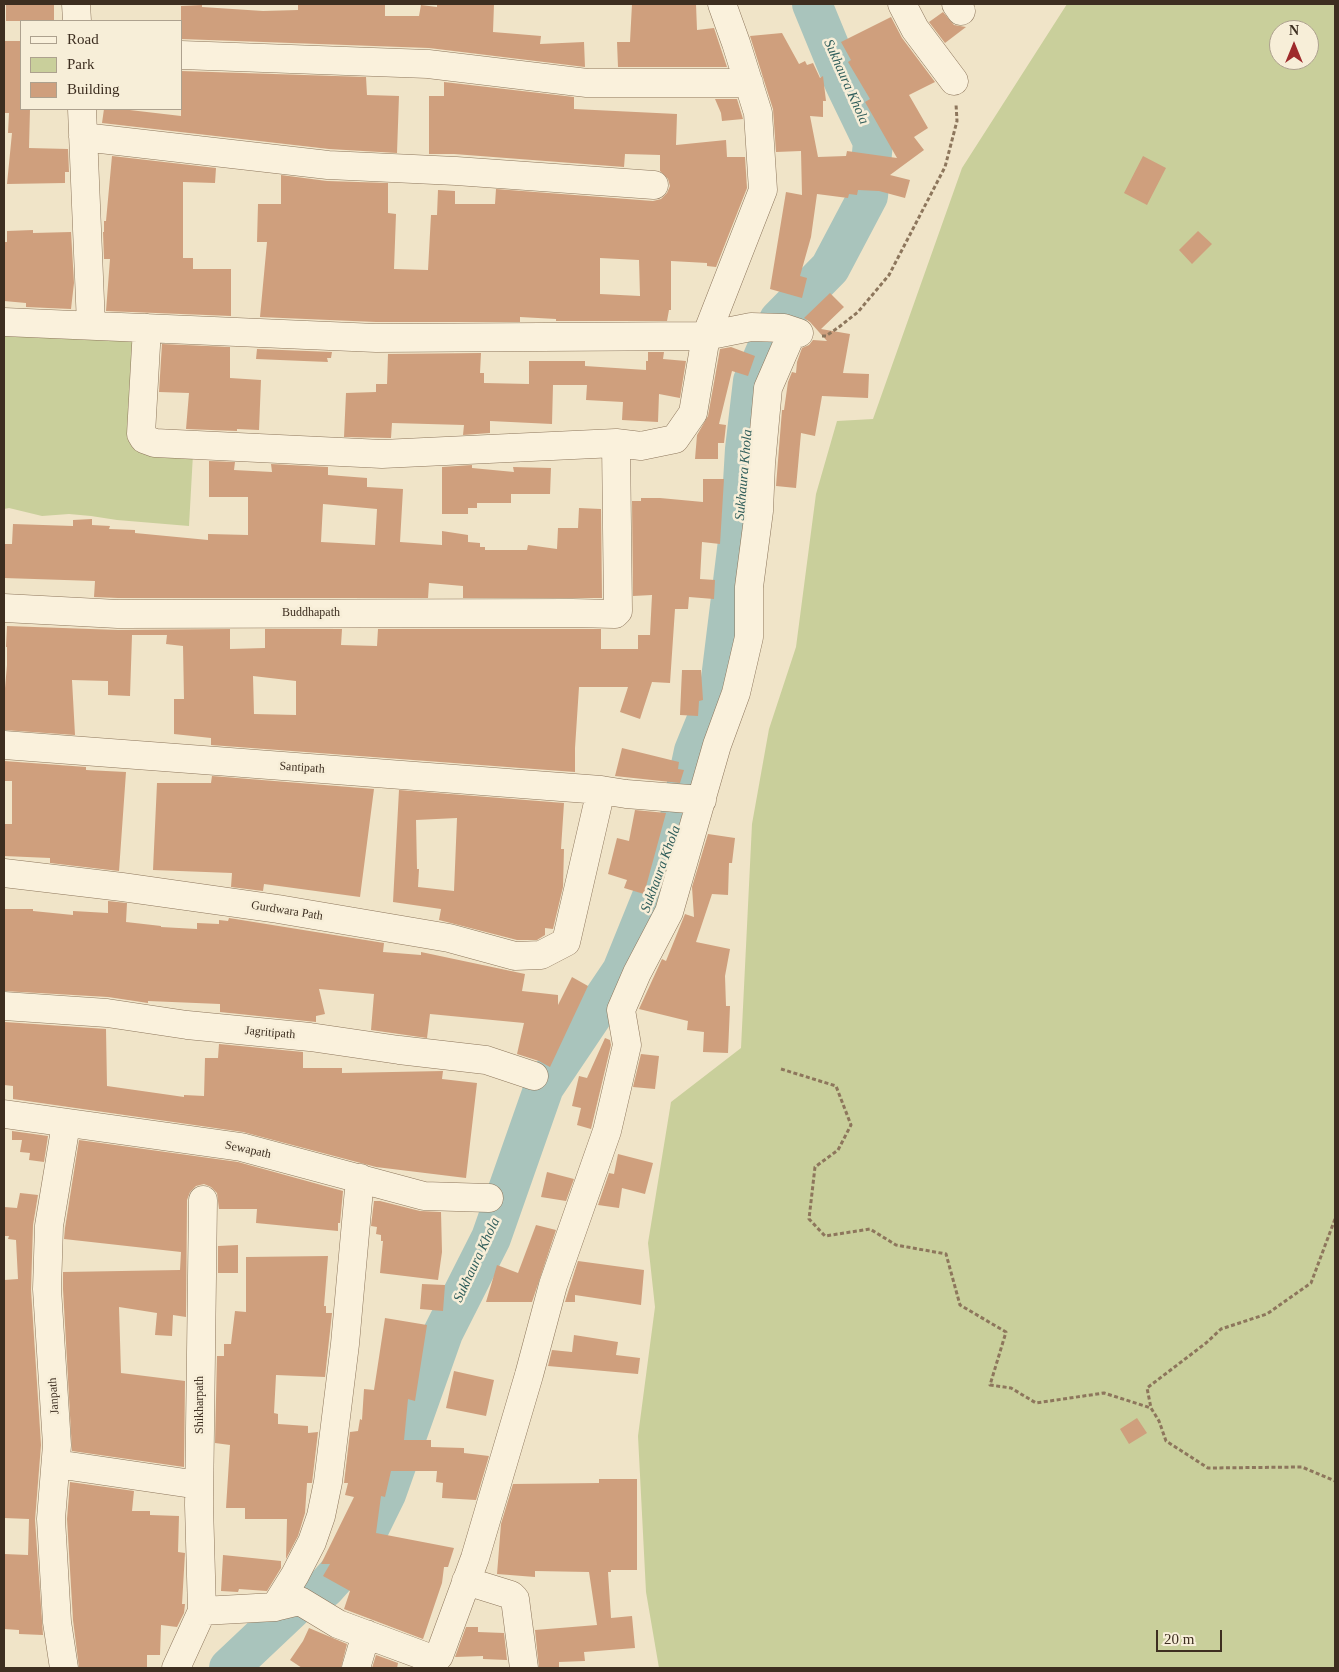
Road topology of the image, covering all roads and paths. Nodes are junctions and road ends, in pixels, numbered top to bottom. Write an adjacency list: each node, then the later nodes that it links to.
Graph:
1 (76, 4): 4 (street)
2 (722, 4): 7 (street)
3 (902, 4): 6 (street)
4 (77, 20)
5 (182, 55): 7 (street)
6 (954, 81): 14 (path)
7 (749, 83): 15 (street)
8 (82, 110): 9 (street)
9 (84, 137): 10 (street); 12 (street)
10 (654, 186)
11 (4, 322): 12 (street)
12 (91, 325): 13 (street)
13 (147, 328): 15 (street); 16 (street)
14 (792, 331): 15 (street); 20 (street)
15 (706, 336): 16 (street)
16 (616, 443): 17 (street, Buddhapath)
17 (4, 608)
18 (4, 745): 19 (street, Santipath)
19 (601, 790): 20 (street, Santipath); 21 (street, Gurdwara Path)
20 (702, 800): 35 (street)
21 (4, 873)
22 (4, 1006): 24 (street, Jagritipath)
23 (780, 1069): 31 (path)
24 (534, 1076)
25 (4, 1114): 26 (street, Sewapath)
26 (66, 1124): 27 (street, Sewapath); 32 (street, Janpath)
27 (360, 1178): 28 (street, Sewapath); 36 (street)
28 (489, 1198)
29 (202, 1200): 34 (street, Shikharpath)
30 (1335, 1219): 31 (path)
31 (1150, 1408): 33 (path)
32 (56, 1464): 34 (street); 39 (street, Janpath)
33 (1335, 1480)
34 (199, 1485): 37 (street, Shikharpath)
35 (466, 1581): 38 (street); 42 (street)
36 (275, 1607): 37 (street); 38 (street)
37 (202, 1611): 40 (street)
38 (366, 1634): 41 (street)
39 (64, 1668)
40 (176, 1668)
41 (356, 1668)
42 (524, 1668)

